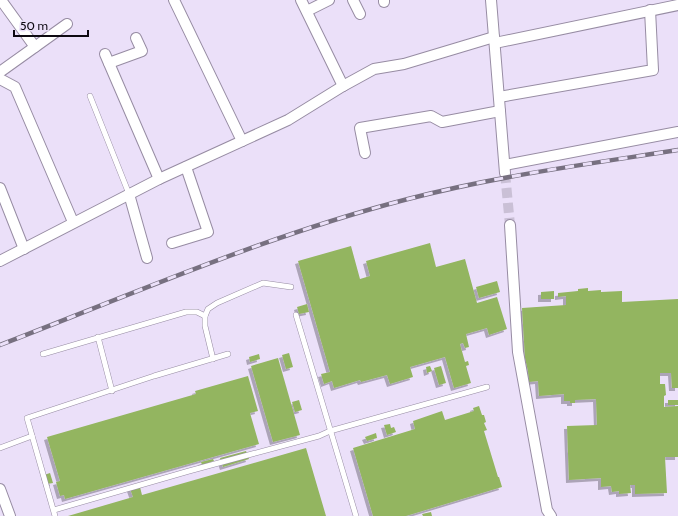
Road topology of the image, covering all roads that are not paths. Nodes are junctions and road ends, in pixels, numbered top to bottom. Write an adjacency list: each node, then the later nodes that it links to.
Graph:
1 (1, 0): 14 (street)
2 (174, 0): 22 (street)
3 (301, 0): 9 (street)
4 (329, 0): 9 (street)
5 (353, 0): 10 (street)
6 (491, 0): 13 (street)
7 (678, 5): 8 (street)
8 (650, 10): 13 (street); 19 (street)
9 (307, 11): 17 (street)
10 (360, 14)
11 (67, 24): 14 (street)
12 (136, 38): 25 (street)
13 (495, 40): 17 (street); 19 (street)
14 (35, 47): 15 (street)
15 (0, 72)
16 (0, 79): 28 (street)
17 (343, 86): 22 (street)
18 (90, 96): 27 (lane)
19 (499, 97): 20 (street)
20 (500, 111): 21 (street); 23 (street)
21 (678, 132)
22 (242, 141): 24 (street)
23 (365, 153)
24 (186, 167): 25 (street); 30 (street)
25 (159, 179): 27 (street)
26 (0, 188): 31 (street)
27 (129, 194): 28 (street); 32 (street)
28 (73, 222): 31 (street)
29 (510, 225): 50 (street)
30 (172, 243)
31 (24, 248): 33 (street)
32 (147, 258)
33 (0, 261)
34 (291, 287): 36 (lane)
35 (296, 315): 43 (lane)
36 (205, 316): 37 (lane); 40 (lane)
37 (98, 337): 38 (lane); 42 (lane)
38 (43, 354)
39 (228, 354): 40 (lane)
40 (213, 359): 42 (lane)
41 (487, 387): 43 (lane)
42 (112, 391): 44 (lane)
43 (330, 430): 47 (lane); 49 (lane)
44 (32, 436): 45 (lane); 47 (lane)
45 (0, 448)
46 (0, 489): 48 (street)
47 (54, 513)
48 (10, 516)
49 (356, 516)
50 (551, 516)

